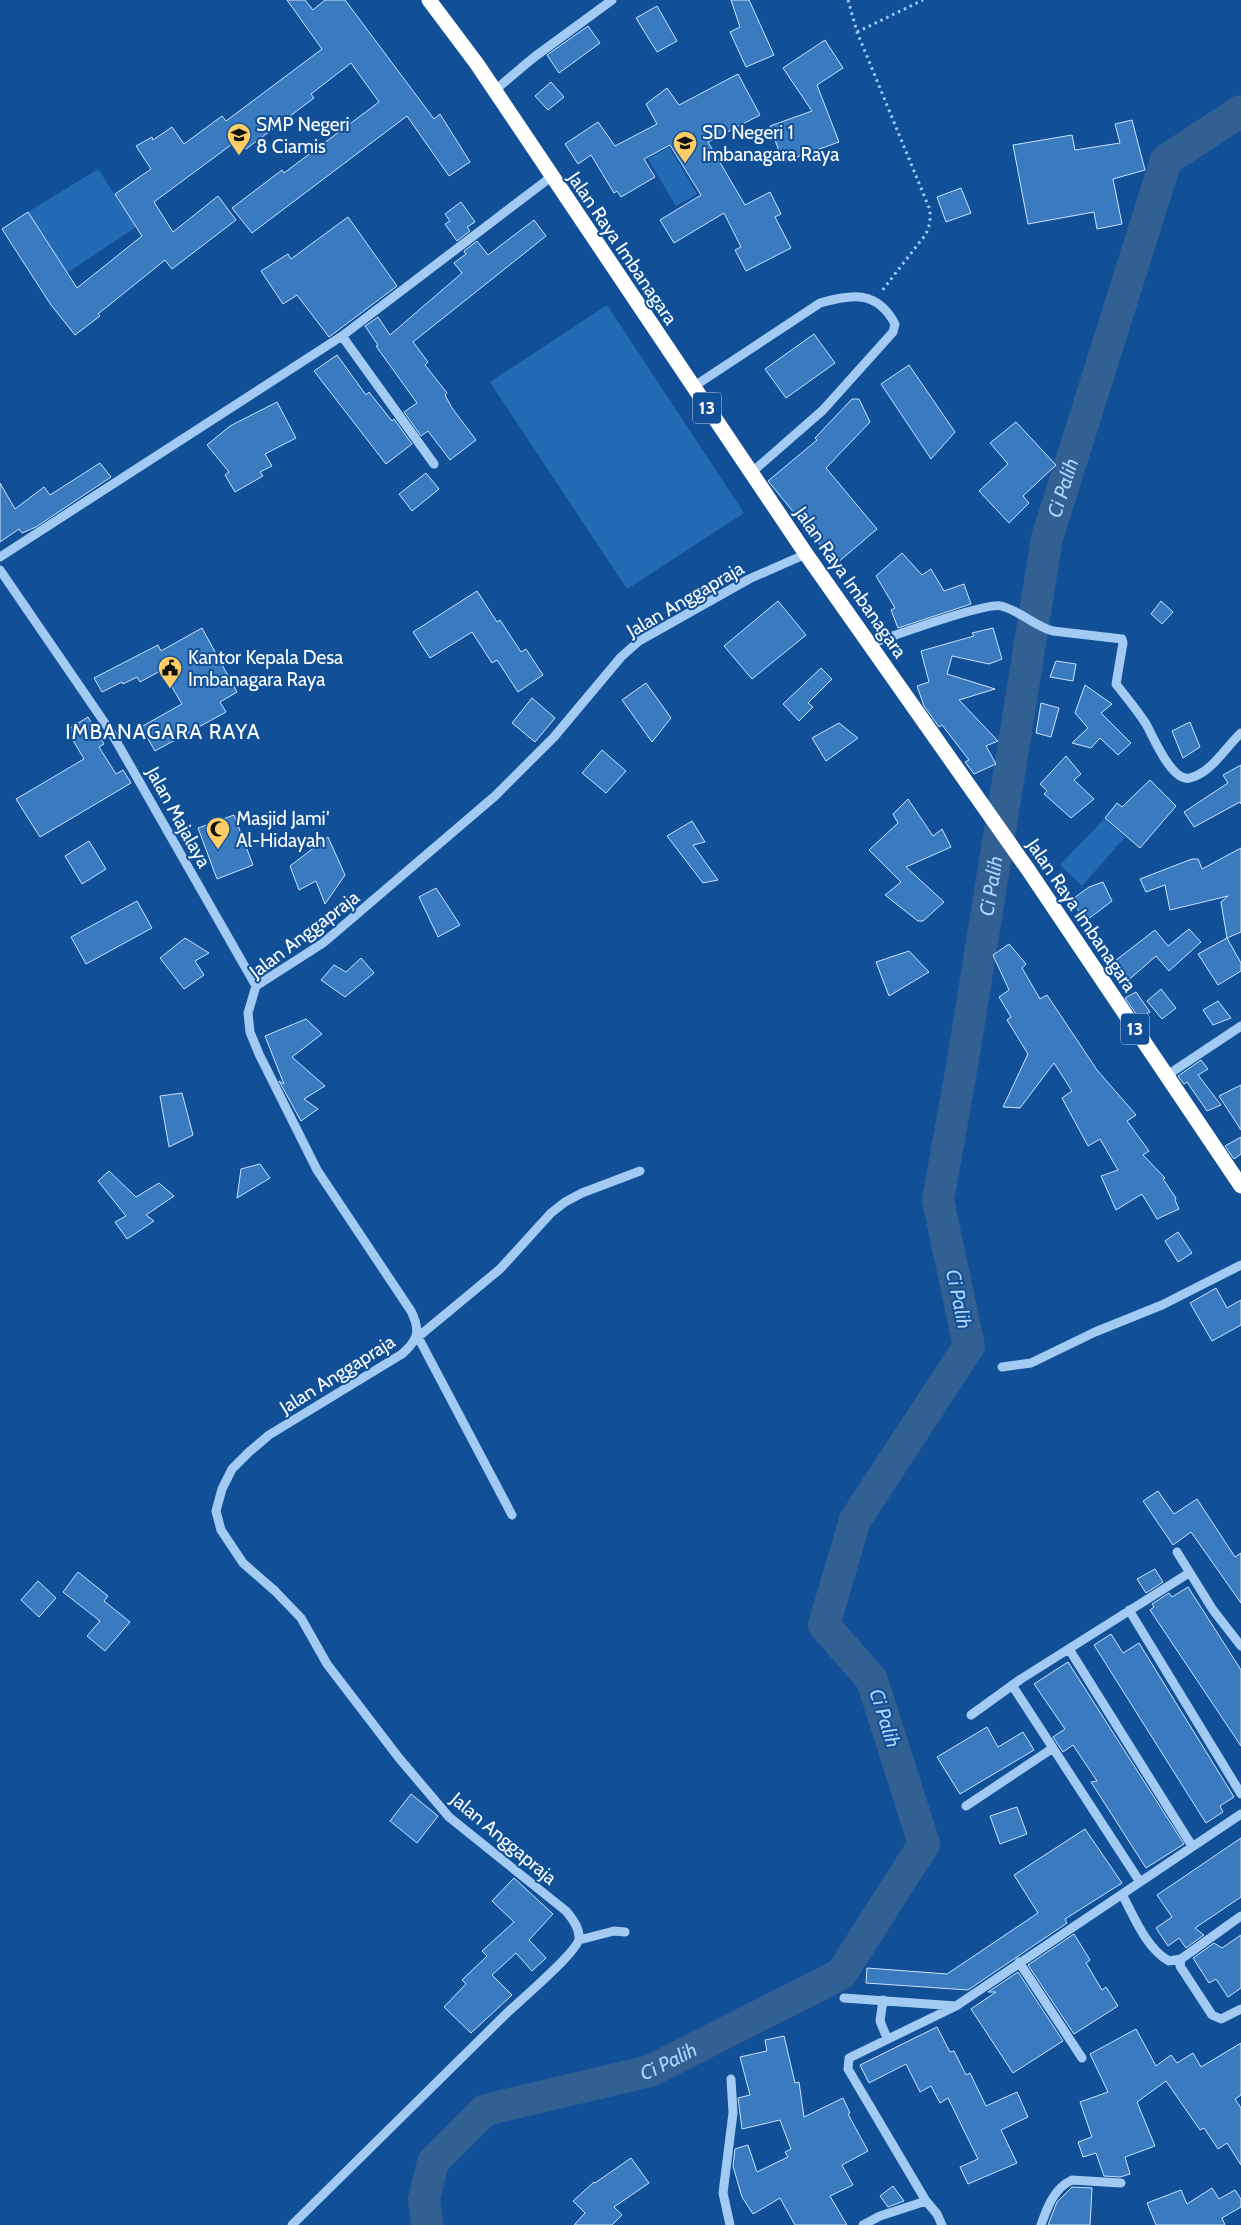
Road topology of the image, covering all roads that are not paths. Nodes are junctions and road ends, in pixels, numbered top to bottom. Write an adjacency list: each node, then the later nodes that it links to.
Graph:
1 (429, 0): 3 (highway, Jalan Raya Imbanagara / 13)
2 (612, 0): 3 (street)
3 (494, 91): 4 (highway, Jalan Raya Imbanagara / 13)
4 (551, 177): 5 (street); 6 (highway, Jalan Raya Imbanagara / 13)
5 (342, 336): 7 (street); 10 (street)
6 (693, 387): 8 (highway, Jalan Raya Imbanagara / 13); 8 (street)
7 (434, 464)
8 (751, 472): 9 (highway, Jalan Raya Imbanagara / 13)
9 (806, 554): 12 (highway, Jalan Raya Imbanagara / 13); 14 (street, Jalan Anggapraja)
10 (0, 557)
11 (0, 570): 14 (street, Jalan Majalaya)
12 (870, 644): 13 (street); 16 (highway, Jalan Raya Imbanagara / 13)
13 (1241, 733)
14 (256, 986): 20 (street, Jalan Anggapraja)
15 (1241, 1026): 16 (street)
16 (1166, 1076): 18 (highway, Jalan Raya Imbanagara / 13)
17 (640, 1170): 20 (street)
18 (1241, 1186)
19 (1241, 1265): 21 (street)
20 (418, 1337): 22 (street); 39 (street, Jalan Anggapraja)
21 (1002, 1367)
22 (512, 1515)
23 (1177, 1552): 24 (street)
24 (1189, 1573): 25 (street); 26 (street)
25 (1129, 1610): 27 (street); 31 (street)
26 (1241, 1646)
27 (1069, 1649): 28 (street); 34 (street)
28 (1012, 1685): 29 (street); 30 (street)
29 (971, 1715)
30 (1053, 1748): 32 (street); 35 (street)
31 (1241, 1794)
32 (966, 1806)
33 (1241, 1814): 34 (street)
34 (1192, 1846): 35 (street)
35 (1140, 1882): 36 (street)
36 (1123, 1896): 40 (street); 41 (street)
37 (1241, 1916): 40 (street)
38 (626, 1932): 39 (street)
39 (579, 1940): 51 (street)
40 (1181, 1959): 45 (street)
41 (1019, 1962): 44 (street); 47 (street)
42 (844, 1998): 43 (street)
43 (883, 2000): 44 (street); 46 (street)
44 (956, 2006): 46 (street)
45 (1241, 2009)
46 (887, 2038): 50 (street)
47 (1082, 2058)
48 (730, 2079): 52 (street)
49 (1121, 2183): 55 (street)
50 (926, 2201): 53 (street); 54 (street)
51 (292, 2225)
52 (730, 2225)
53 (863, 2225)
54 (942, 2225)
55 (1041, 2225)

